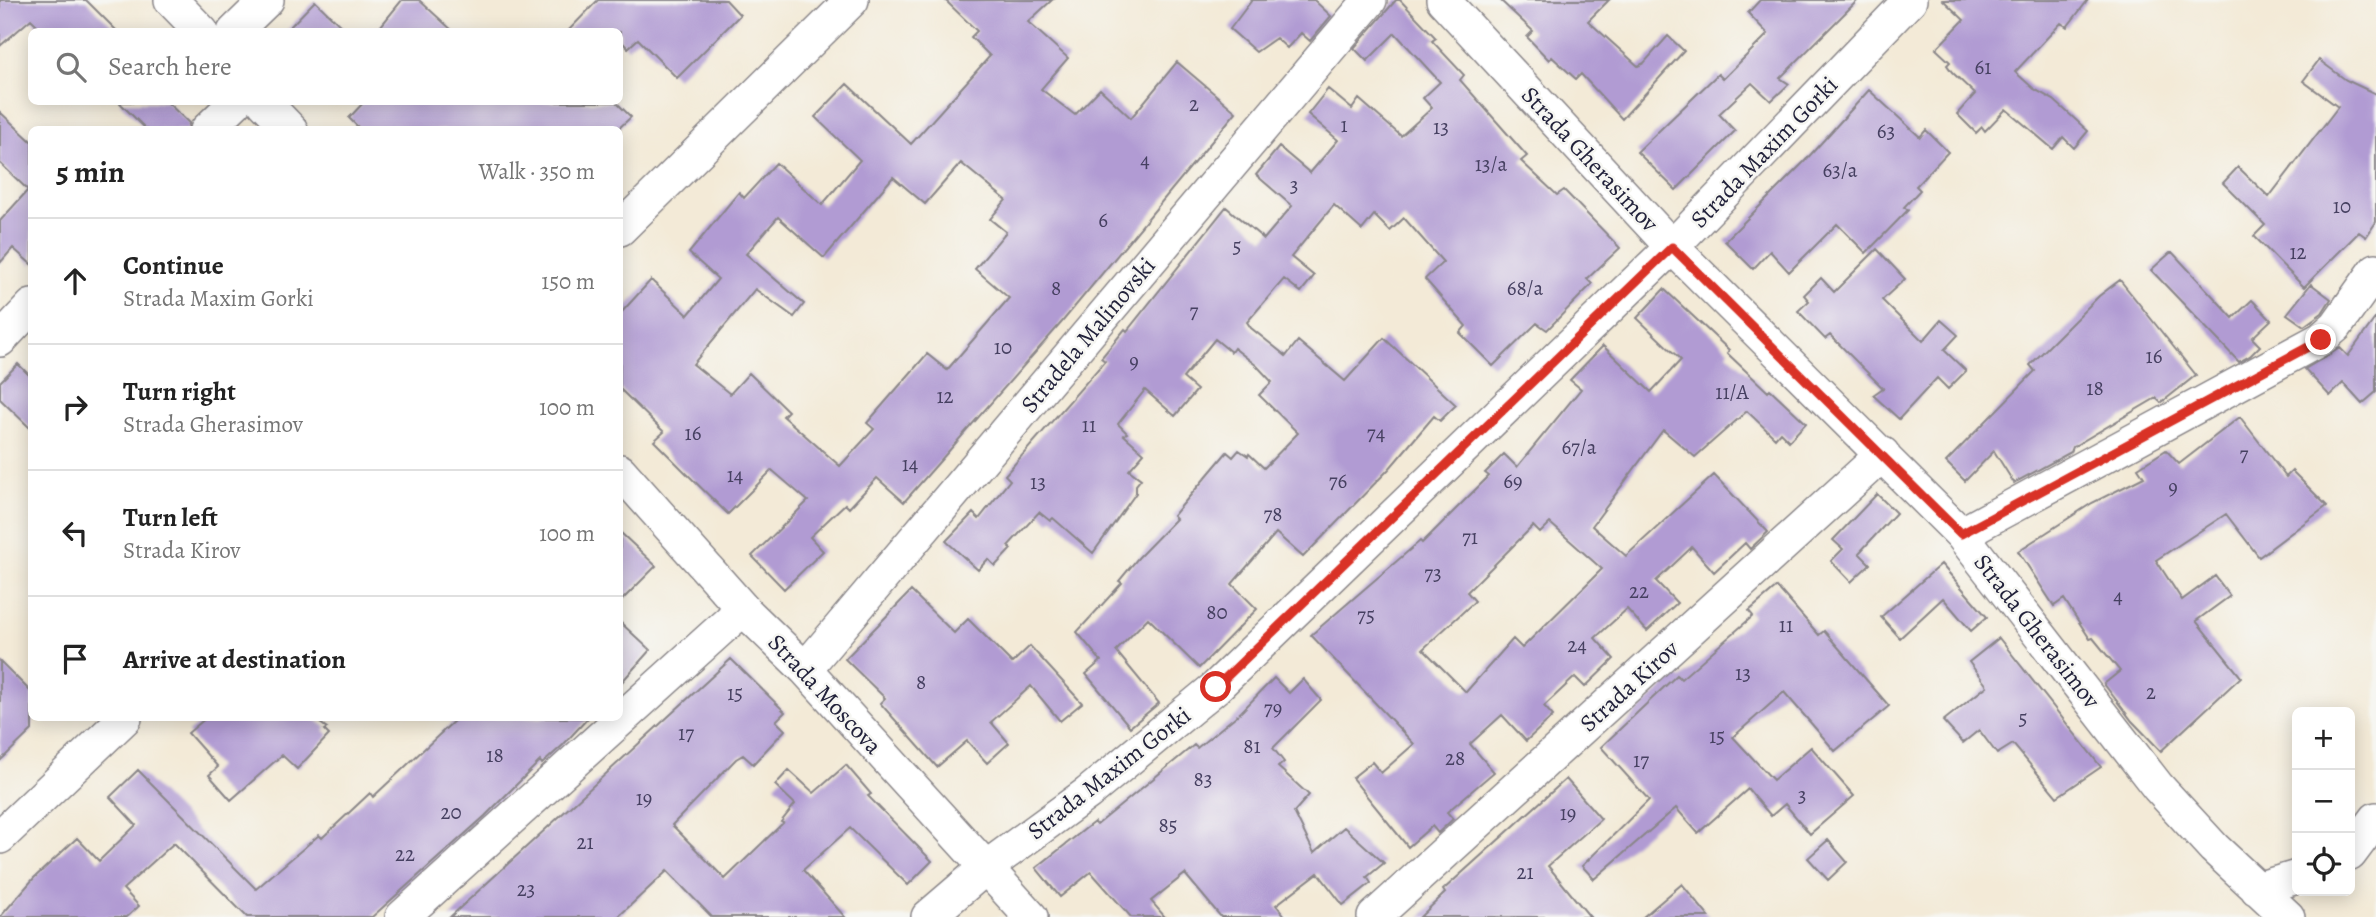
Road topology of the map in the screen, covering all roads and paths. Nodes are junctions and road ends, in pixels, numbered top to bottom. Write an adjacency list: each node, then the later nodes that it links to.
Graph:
1 (171, 0): 7 (street)
2 (267, 0): 8 (street)
3 (852, 0): 13 (street)
4 (1370, 0): 22 (street, Stradela Malinovski)
5 (1443, 0): 14 (street, Strada Gherasimov)
6 (1910, 0): 14 (street, Strada Maxim Gorki)
7 (198, 28)
8 (238, 28)
9 (233, 105): 11 (street)
10 (267, 105): 12 (street)
11 (210, 126)
12 (287, 126)
13 (623, 226)
14 (1672, 247): 18 (street, Strada Gherasimov); 29 (street, Strada Maxim Gorki)
15 (2376, 270): 20 (street)
16 (28, 310): 17 (street)
17 (0, 340)
18 (1884, 454): 20 (street, Strada Gherasimov); 35 (street, Strada Kirov)
19 (623, 474): 21 (street, Strada Moscova)
20 (1961, 534): 31 (street, Strada Gherasimov)
21 (743, 609): 22 (street, Strada Moscova); 23 (street)
22 (805, 669): 29 (street, Strada Moscova)
23 (623, 717)
24 (122, 721): 27 (street)
25 (619, 721): 32 (street)
26 (2376, 819): 28 (street)
27 (0, 837)
28 (2355, 847)
29 (984, 869): 33 (street, Strada Maxim Gorki); 34 (street, Strada Moscova)
30 (2292, 878): 31 (street)
31 (2257, 889): 36 (street, Strada Gherasimov)
32 (402, 917)
33 (928, 917)
34 (1031, 917)
35 (1374, 917)
36 (2288, 917)

